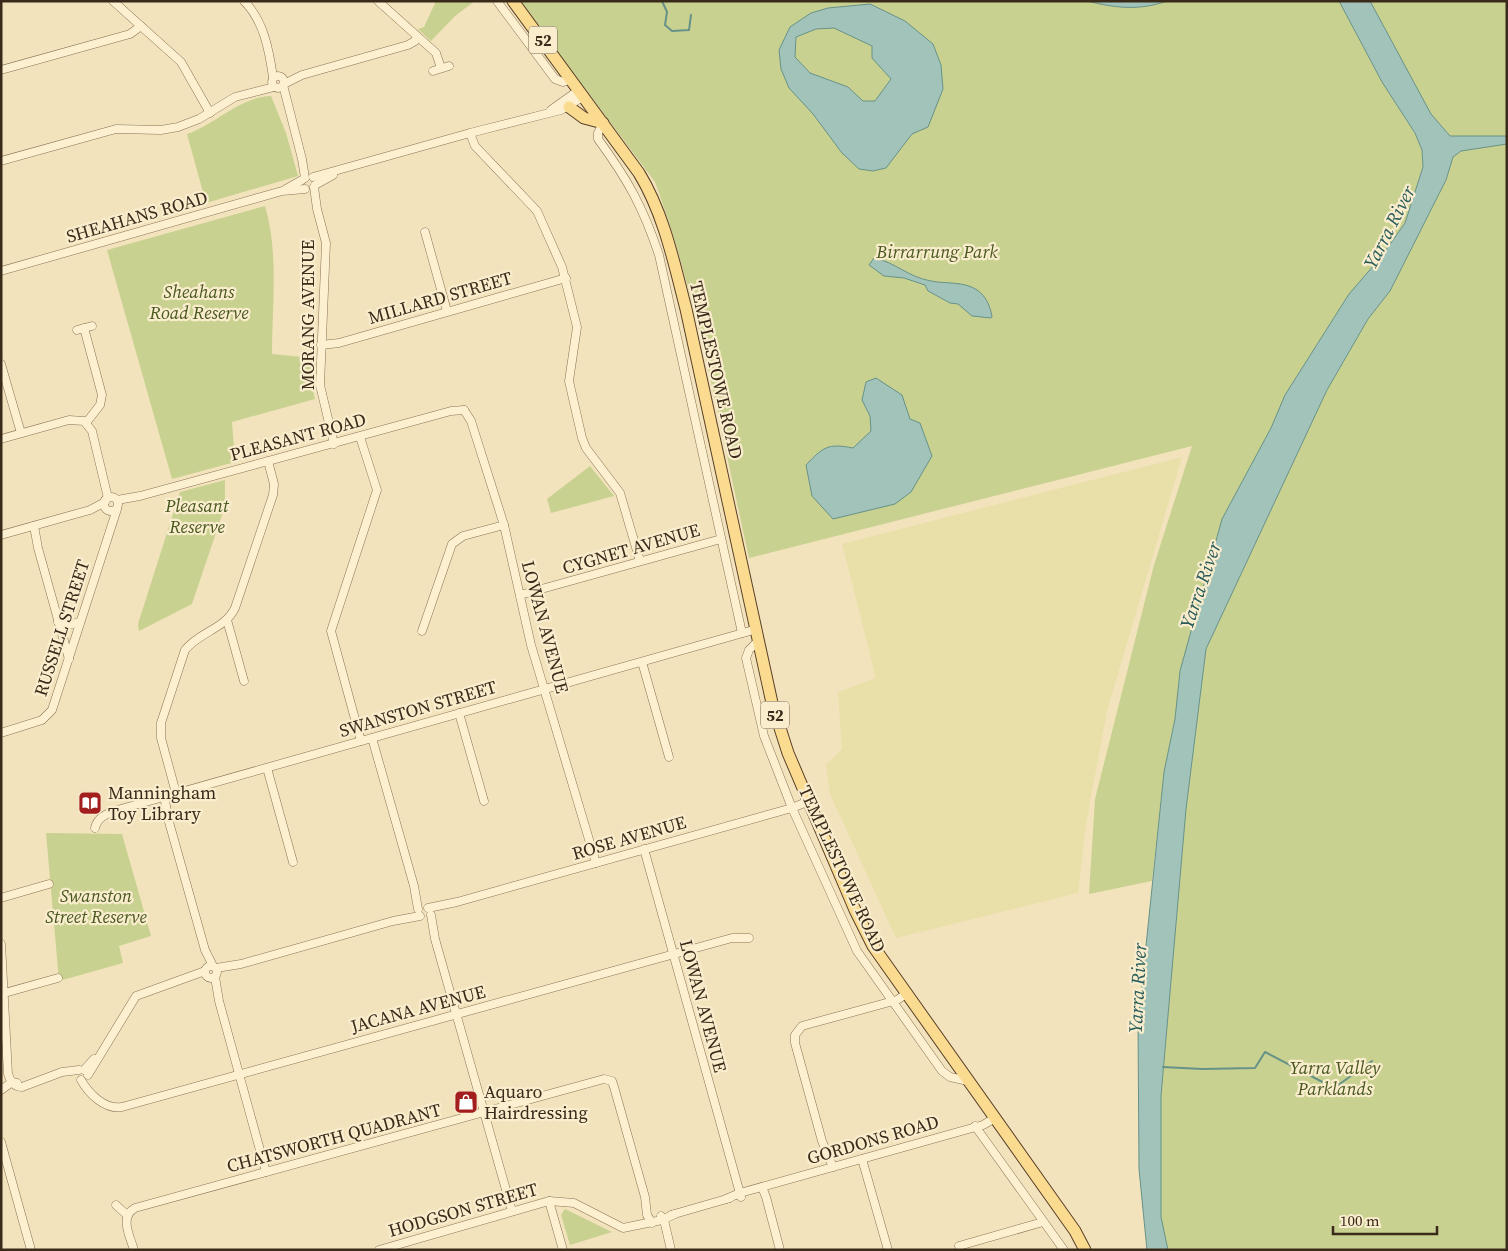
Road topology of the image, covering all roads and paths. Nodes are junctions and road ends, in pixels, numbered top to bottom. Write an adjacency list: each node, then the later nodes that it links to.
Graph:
1 (113, 1): 6 (street)
2 (244, 1): 11 (street)
3 (378, 1): 7 (street)
4 (497, 1): 10 (street, TEMPLESTOWE ROAD)
5 (514, 1): 10 (main road, TEMPLESTOWE ROAD / 52)
6 (141, 26): 9 (street); 15 (street)
7 (417, 36): 8 (street); 11 (street)
8 (441, 68)
9 (1, 70)
10 (571, 80): 12 (main road, TEMPLESTOWE ROAD / 52)
11 (278, 82): 15 (street); 19 (street, MORANG AVENUE)
12 (581, 93): 13 (street, SHEAHANS ROAD); 14 (street, SHEAHANS ROAD); 16 (main road, TEMPLESTOWE ROAD / 52)
13 (569, 107): 14 (street, SHEAHANS ROAD); 16 (main road)
14 (547, 112): 17 (street, SHEAHANS ROAD)
15 (210, 113): 18 (street)
16 (603, 123): 38 (street, TEMPLESTOWE ROAD); 46 (main road, TEMPLESTOWE ROAD / 52)
17 (470, 133): 19 (street, SHEAHANS ROAD); 22 (street)
18 (1, 161)
19 (309, 183): 21 (street, SHEAHANS ROAD); 25 (street, MORANG AVENUE)
20 (425, 232): 23 (street)
21 (1, 271)
22 (566, 278): 23 (street, MILLARD STREET); 39 (street)
23 (447, 311): 25 (street, MILLARD STREET)
24 (84, 328): 28 (street)
25 (322, 345): 32 (street, MORANG AVENUE)
26 (1, 364): 29 (street)
27 (466, 406): 30 (street, PLEASANT ROAD); 35 (street, LOWAN AVENUE)
28 (86, 423): 29 (street); 34 (street)
29 (21, 433): 31 (street)
30 (362, 436): 32 (street, PLEASANT ROAD); 54 (street)
31 (1, 439)
32 (336, 443): 33 (street, PLEASANT ROAD)
33 (268, 461): 34 (street, PLEASANT ROAD); 41 (street)
34 (112, 504): 36 (street, PLEASANT ROAD); 43 (street, RUSSELL STREET)
35 (504, 525): 40 (street, LOWAN AVENUE); 44 (street)
36 (31, 527): 37 (street, PLEASANT ROAD); 42 (street)
37 (1, 535)
38 (721, 539): 39 (street, CYGNET AVENUE); 45 (street, TEMPLESTOWE ROAD)
39 (640, 562): 40 (street, CYGNET AVENUE)
40 (520, 595): 50 (street, LOWAN AVENUE)
41 (227, 620): 49 (street); 57 (street)
42 (58, 622): 43 (street); 47 (street)
43 (80, 622): 47 (street, RUSSELL STREET)
44 (422, 631)
45 (742, 633): 46 (street, SWANSTON STREET); 48 (street, SWANSTON STREET)
46 (758, 635): 60 (main road, TEMPLESTOWE ROAD / 52); 61 (street, TEMPLESTOWE ROAD)
47 (69, 659): 52 (street, RUSSELL STREET)
48 (642, 662): 50 (street, SWANSTON STREET); 55 (street)
49 (244, 681)
50 (545, 689): 51 (street, SWANSTON STREET); 65 (street, LOWAN AVENUE)
51 (459, 713): 53 (street, SWANSTON STREET); 59 (street)
52 (1, 733)
53 (372, 738): 54 (street, SWANSTON STREET); 68 (street)
54 (361, 741): 56 (street, SWANSTON STREET)
55 (670, 757)
56 (267, 768): 57 (street, SWANSTON STREET); 64 (street)
57 (176, 792): 58 (street, SWANSTON STREET)
58 (161, 797): 62 (street, SWANSTON STREET); 72 (street)
59 (484, 801)
60 (809, 801): 61 (street, ROSE AVENUE); 75 (main road, TEMPLESTOWE ROAD / 52)
61 (792, 808): 63 (street, ROSE AVENUE); 76 (street, TEMPLESTOWE ROAD)
62 (95, 828)
63 (644, 849): 65 (street, ROSE AVENUE); 71 (street, LOWAN AVENUE)
64 (293, 862)
65 (596, 863): 68 (street, ROSE AVENUE)
66 (49, 884): 67 (street)
67 (1, 898)
68 (424, 912): 72 (street, ROSE AVENUE); 77 (street)
69 (749, 938): 71 (street, JACANA AVENUE)
70 (1, 944): 74 (street)
71 (673, 954): 77 (street, JACANA AVENUE); 95 (street, LOWAN AVENUE)
72 (211, 972): 81 (street); 82 (street, ROSE AVENUE)
73 (58, 978): 74 (street)
74 (3, 994): 85 (street)
75 (906, 994): 76 (street); 84 (main road, TEMPLESTOWE ROAD / 52)
76 (892, 1001): 79 (street); 84 (street, TEMPLESTOWE ROAD)
77 (456, 1014): 81 (street, JACANA AVENUE); 87 (street)
78 (788, 1028): 79 (street)
79 (796, 1032): 92 (street)
80 (614, 1073): 83 (street)
81 (239, 1074): 82 (street, JACANA AVENUE); 93 (street)
82 (83, 1075): 85 (street)
83 (610, 1080): 87 (street, CHATSWORTH QUADRANT); 100 (street)
84 (968, 1081): 88 (main road, TEMPLESTOWE ROAD / 52)
85 (12, 1082): 86 (street)
86 (1, 1090)
87 (483, 1112): 93 (street, CHATSWORTH QUADRANT); 98 (street)
88 (993, 1115): 89 (street, GORDONS ROAD); 111 (main road, TEMPLESTOWE ROAD / 52)
89 (975, 1126): 91 (street, GORDONS ROAD); 101 (street)
90 (1, 1142): 103 (street)
91 (862, 1159): 92 (street, GORDONS ROAD); 109 (street)
92 (830, 1168): 94 (street, GORDONS ROAD)
93 (266, 1172): 99 (street, CHATSWORTH QUADRANT)
94 (762, 1189): 95 (street, GORDONS ROAD); 108 (street)
95 (740, 1194): 100 (street, GORDONS ROAD)
96 (549, 1200): 98 (street, HODGSON STREET); 100 (street, HODGSON STREET); 106 (street)
97 (116, 1205): 99 (street)
98 (510, 1211): 105 (street, HODGSON STREET)
99 (127, 1215): 104 (street)
100 (657, 1219): 107 (street)
101 (1043, 1222): 102 (street); 110 (street)
102 (960, 1246)
103 (31, 1250)
104 (134, 1250)
105 (379, 1250)
106 (563, 1250)
107 (671, 1250)
108 (780, 1250)
109 (888, 1250)
110 (1064, 1250)
111 (1085, 1250)

